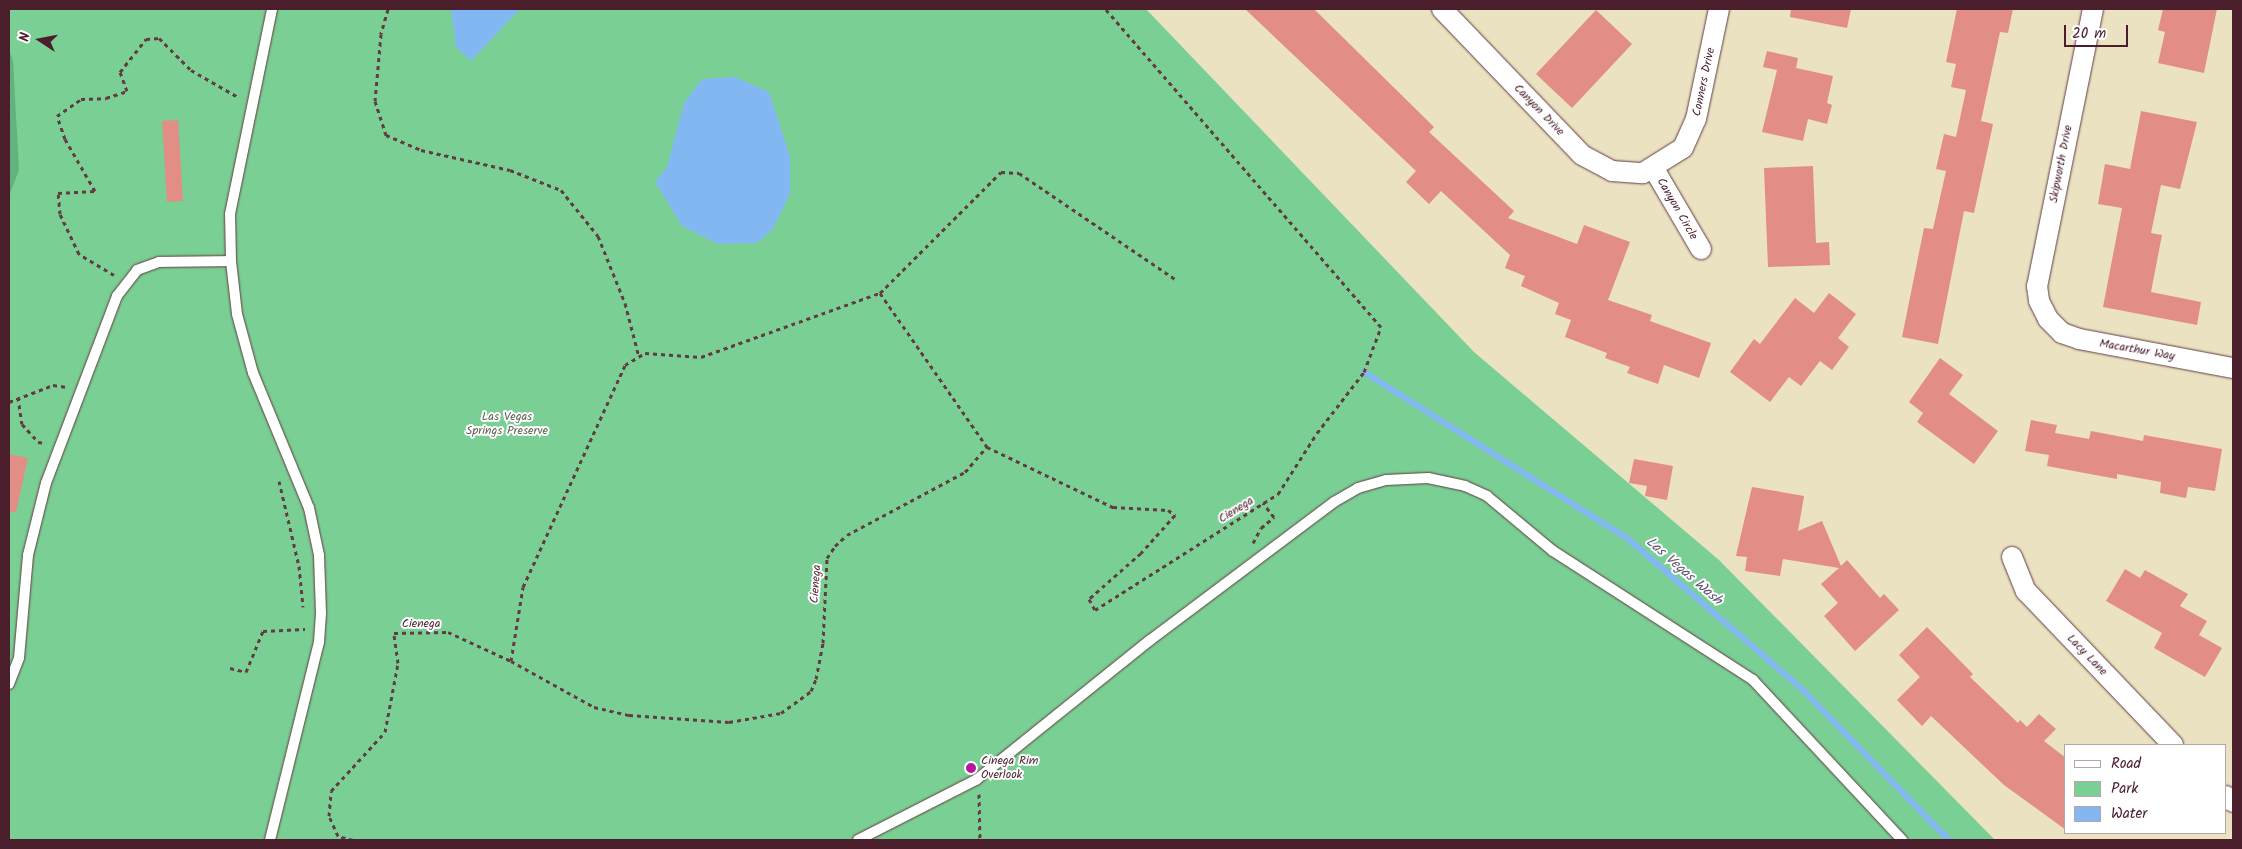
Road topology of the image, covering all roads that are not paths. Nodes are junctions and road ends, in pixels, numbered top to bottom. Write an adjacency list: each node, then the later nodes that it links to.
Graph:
1 (272, 9): 7 (lane)
2 (1442, 9): 5 (street, Canyon Drive)
3 (1719, 9): 5 (street, Conners Drive)
4 (2093, 9): 8 (street, Skipworth Drive)
5 (1654, 169): 6 (street, Canyon Circle)
6 (1700, 249)
7 (231, 261): 11 (lane); 13 (lane)
8 (2048, 319): 9 (street, Macarthur Way)
9 (2233, 368)
10 (2012, 557): 12 (street, Lacy Lane)
11 (9, 684)
12 (2172, 744)
13 (270, 840)
14 (858, 840): 15 (lane)
15 (1902, 840)

